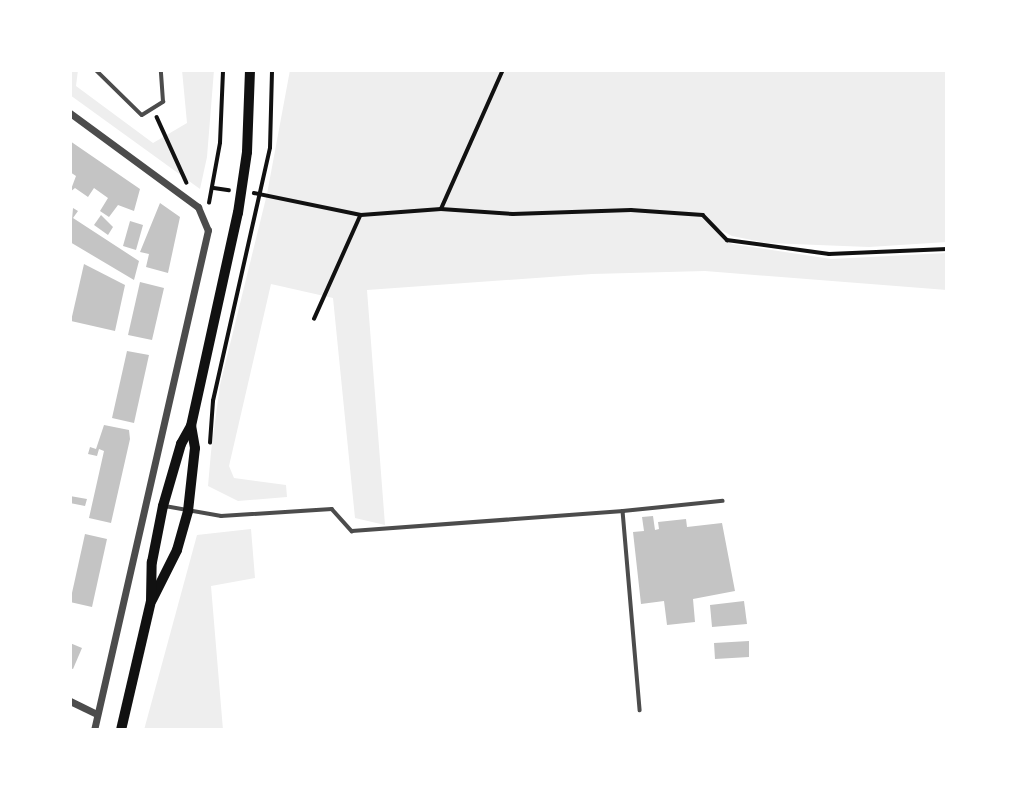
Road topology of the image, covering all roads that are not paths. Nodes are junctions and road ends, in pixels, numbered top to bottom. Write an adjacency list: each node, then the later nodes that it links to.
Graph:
1 (96, 70): 2 (lane)
2 (161, 70)
3 (250, 70): 5 (main road)
4 (70, 113): 13 (street)
5 (191, 426): 7 (main road); 8 (main road)
6 (722, 501): 9 (lane)
7 (163, 506): 8 (lane); 10 (main road)
8 (188, 511): 9 (lane); 10 (main road)
9 (623, 511): 12 (lane)
10 (151, 601): 15 (main road)
11 (70, 701): 13 (street)
12 (640, 710)
13 (97, 714): 14 (street)
14 (94, 730)
15 (121, 730)

